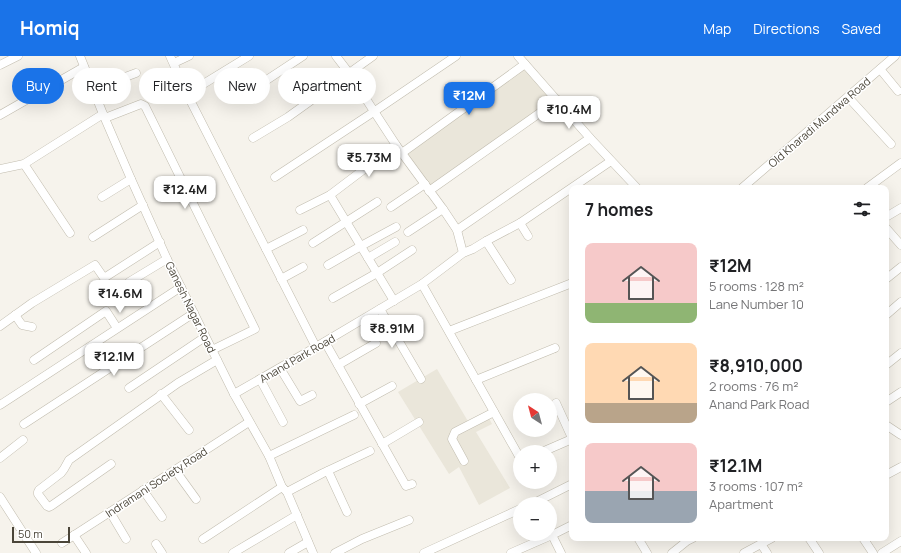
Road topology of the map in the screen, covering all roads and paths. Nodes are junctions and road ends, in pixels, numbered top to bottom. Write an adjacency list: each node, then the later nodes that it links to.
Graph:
1 (18, 56): 13 (street)
2 (80, 56): 14 (street, Ganesh Nagar Road)
3 (189, 56): 11 (street)
4 (249, 56): 21 (street)
5 (303, 56): 20 (street)
6 (336, 56): 15 (street)
7 (373, 56): 16 (street)
8 (456, 56): 29 (street)
9 (518, 56): 12 (street)
10 (896, 56): 17 (street, Old Kharadi Mundwa Road)
11 (172, 60)
12 (525, 64): 24 (street); 36 (street)
13 (0, 65)
14 (84, 67): 30 (street)
15 (345, 68)
16 (356, 68)
17 (880, 69): 22 (street); 23 (street, Old Kharadi Mundwa Road)
18 (136, 73): 19 (street)
19 (131, 75)
20 (270, 77)
21 (206, 82)
22 (898, 91)
23 (848, 97): 34 (street); 45 (street, Old Kharadi Mundwa Road)
24 (558, 100): 33 (street); 47 (street)
25 (99, 104): 31 (street, Ganesh Nagar Road)
26 (192, 104): 74 (street)
27 (306, 104): 32 (street)
28 (370, 104): 29 (street)
29 (375, 111): 35 (street); 41 (street)
30 (0, 115)
31 (104, 116): 39 (street); 42 (street, Ganesh Nagar Road); 106 (street)
32 (253, 138)
33 (590, 138): 37 (street); 62 (street)
34 (891, 144)
35 (396, 145): 36 (street); 49 (street)
36 (402, 153): 47 (street)
37 (611, 160): 43 (street, Anand Park Road); 44 (street)
38 (901, 163): 46 (street)
39 (24, 164): 40 (street); 65 (street)
40 (0, 169)
41 (275, 177)
42 (131, 179): 50 (street); 52 (street, Ganesh Nagar Road)
43 (575, 185)
44 (633, 185)
45 (745, 185)
46 (871, 185)
47 (427, 187): 53 (street); 55 (street)
48 (569, 189): 59 (street, Anand Park Road)
49 (330, 195): 56 (street); 58 (street)
50 (102, 197)
51 (377, 202): 58 (street)
52 (143, 205): 67 (street); 69 (street, Ganesh Nagar Road)
53 (391, 207)
54 (901, 208): 57 (street)
55 (443, 209): 62 (street); 64 (street)
56 (300, 210)
57 (889, 215)
58 (346, 222): 71 (street); 73 (street)
59 (520, 223): 66 (street); 68 (street, Anand Park Road)
60 (396, 227): 73 (street)
61 (303, 230): 74 (street)
62 (457, 230): 76 (street)
63 (889, 231): 72 (street)
64 (408, 232)
65 (70, 233)
66 (528, 236)
67 (92, 237)
68 (486, 241): 76 (street, Anand Park Road); 85 (street)
69 (160, 242): 78 (street, Ganesh Nagar Road); 96 (street)
70 (395, 242): 77 (street)
71 (313, 244)
72 (901, 245)
73 (361, 246): 77 (street); 79 (street)
74 (266, 249): 84 (street)
75 (412, 250): 82 (street)
76 (463, 253): 87 (street, Anand Park Road)
77 (368, 258): 82 (street)
78 (167, 259): 86 (street); 89 (street, Ganesh Nagar Road)
79 (328, 265)
80 (303, 267): 84 (street)
81 (901, 267): 83 (street)
82 (377, 273): 90 (street); 91 (street)
83 (889, 277)
84 (281, 279): 104 (street)
85 (511, 280)
86 (129, 282)
87 (422, 284): 91 (street, Anand Park Road); 100 (street)
88 (569, 284): 100 (street)
89 (181, 287): 95 (street, Ganesh Nagar Road); 99 (street)
90 (333, 298)
91 (394, 301): 93 (street, Anand Park Road)
92 (901, 302): 94 (street)
93 (380, 310): 102 (street, Anand Park Road); 114 (street)
94 (889, 312)
95 (194, 313): 101 (street, Ganesh Nagar Road); 131 (street)
96 (15, 315): 97 (street); 98 (street)
97 (0, 326)
98 (32, 327)
99 (118, 328): 108 (street); 124 (street)
100 (449, 331): 115 (street)
101 (205, 337): 106 (street, Ganesh Nagar Road); 117 (street)
102 (325, 342): 104 (street, Anand Park Road); 111 (street)
103 (376, 343): 111 (street)
104 (316, 348): 112 (street, Anand Park Road)
105 (555, 348): 115 (street)
106 (212, 350): 109 (street, Ganesh Nagar Road)
107 (901, 354): 110 (street)
108 (34, 360)
109 (217, 360): 119 (street); 120 (street, Ganesh Nagar Road)
110 (889, 363)
111 (338, 365): 123 (street)
112 (280, 368): 113 (street, Anand Park Road); 121 (street)
113 (260, 379): 120 (street, Anand Park Road); 129 (street)
114 (421, 379)
115 (476, 380): 126 (street)
116 (392, 386): 123 (street)
117 (129, 388)
118 (901, 392): 122 (street)
119 (162, 394): 133 (street); 145 (street)
120 (234, 394): 128 (street, Ganesh Nagar Road)
121 (312, 395)
122 (889, 400)
123 (359, 404): 138 (street)
124 (0, 405)
125 (557, 405): 134 (street)
126 (494, 412): 139 (street); 144 (street)
127 (354, 415): 142 (street)
128 (249, 422): 142 (street, Ganesh Nagar Road); 147 (street, Indramani Society Road)
129 (283, 422)
130 (419, 422): 138 (street)
131 (24, 424)
132 (889, 427): 135 (street)
133 (189, 430)
134 (569, 432)
135 (900, 433)
136 (23, 440): 143 (street)
137 (569, 440): 140 (street)
138 (382, 444): 150 (street)
139 (513, 446)
140 (557, 446)
141 (370, 451): 148 (street)
142 (269, 456): 152 (street, Ganesh Nagar Road)
143 (0, 458)
144 (464, 461)
145 (111, 464)
146 (901, 466): 149 (street)
147 (175, 470): 153 (street, Indramani Society Road); 156 (street)
148 (328, 471): 152 (street); 158 (street)
149 (889, 473)
150 (412, 484)
151 (569, 486): 155 (street)
152 (284, 489): 160 (street, Ganesh Nagar Road); 167 (street)
153 (143, 490): 157 (street, Indramani Society Road); 161 (street)
154 (0, 497): 180 (street)
155 (547, 497)
156 (196, 499)
157 (110, 512): 165 (street, Indramani Society Road); 166 (street)
158 (347, 512)
159 (513, 512): 187 (street)
160 (297, 515): 176 (street, Ganesh Nagar Road); 183 (street)
161 (162, 517)
162 (409, 520): 186 (street)
163 (569, 526): 164 (street)
164 (557, 530)
165 (74, 535): 177 (street, Indramani Society Road); 181 (street)
166 (126, 539)
167 (203, 539)
168 (534, 541): 188 (street)
169 (555, 541): 189 (street)
170 (640, 541): 190 (street)
171 (687, 541): 191 (street)
172 (767, 541): 179 (street)
173 (811, 541): 194 (street)
174 (865, 541): 195 (street)
175 (901, 541): 196 (street)
176 (308, 542): 184 (street); 185 (street, Ganesh Nagar Road)
177 (62, 543)
178 (156, 544): 182 (street)
179 (762, 544): 192 (street); 193 (street)
180 (36, 553)
181 (86, 553)
182 (162, 553)
183 (233, 553)
184 (289, 553)
185 (313, 553)
186 (336, 553)
187 (424, 553)
188 (511, 553)
189 (561, 553)
190 (647, 553)
191 (672, 553)
192 (744, 553)
193 (767, 553)
194 (819, 553)
195 (873, 553)
196 (882, 553)

